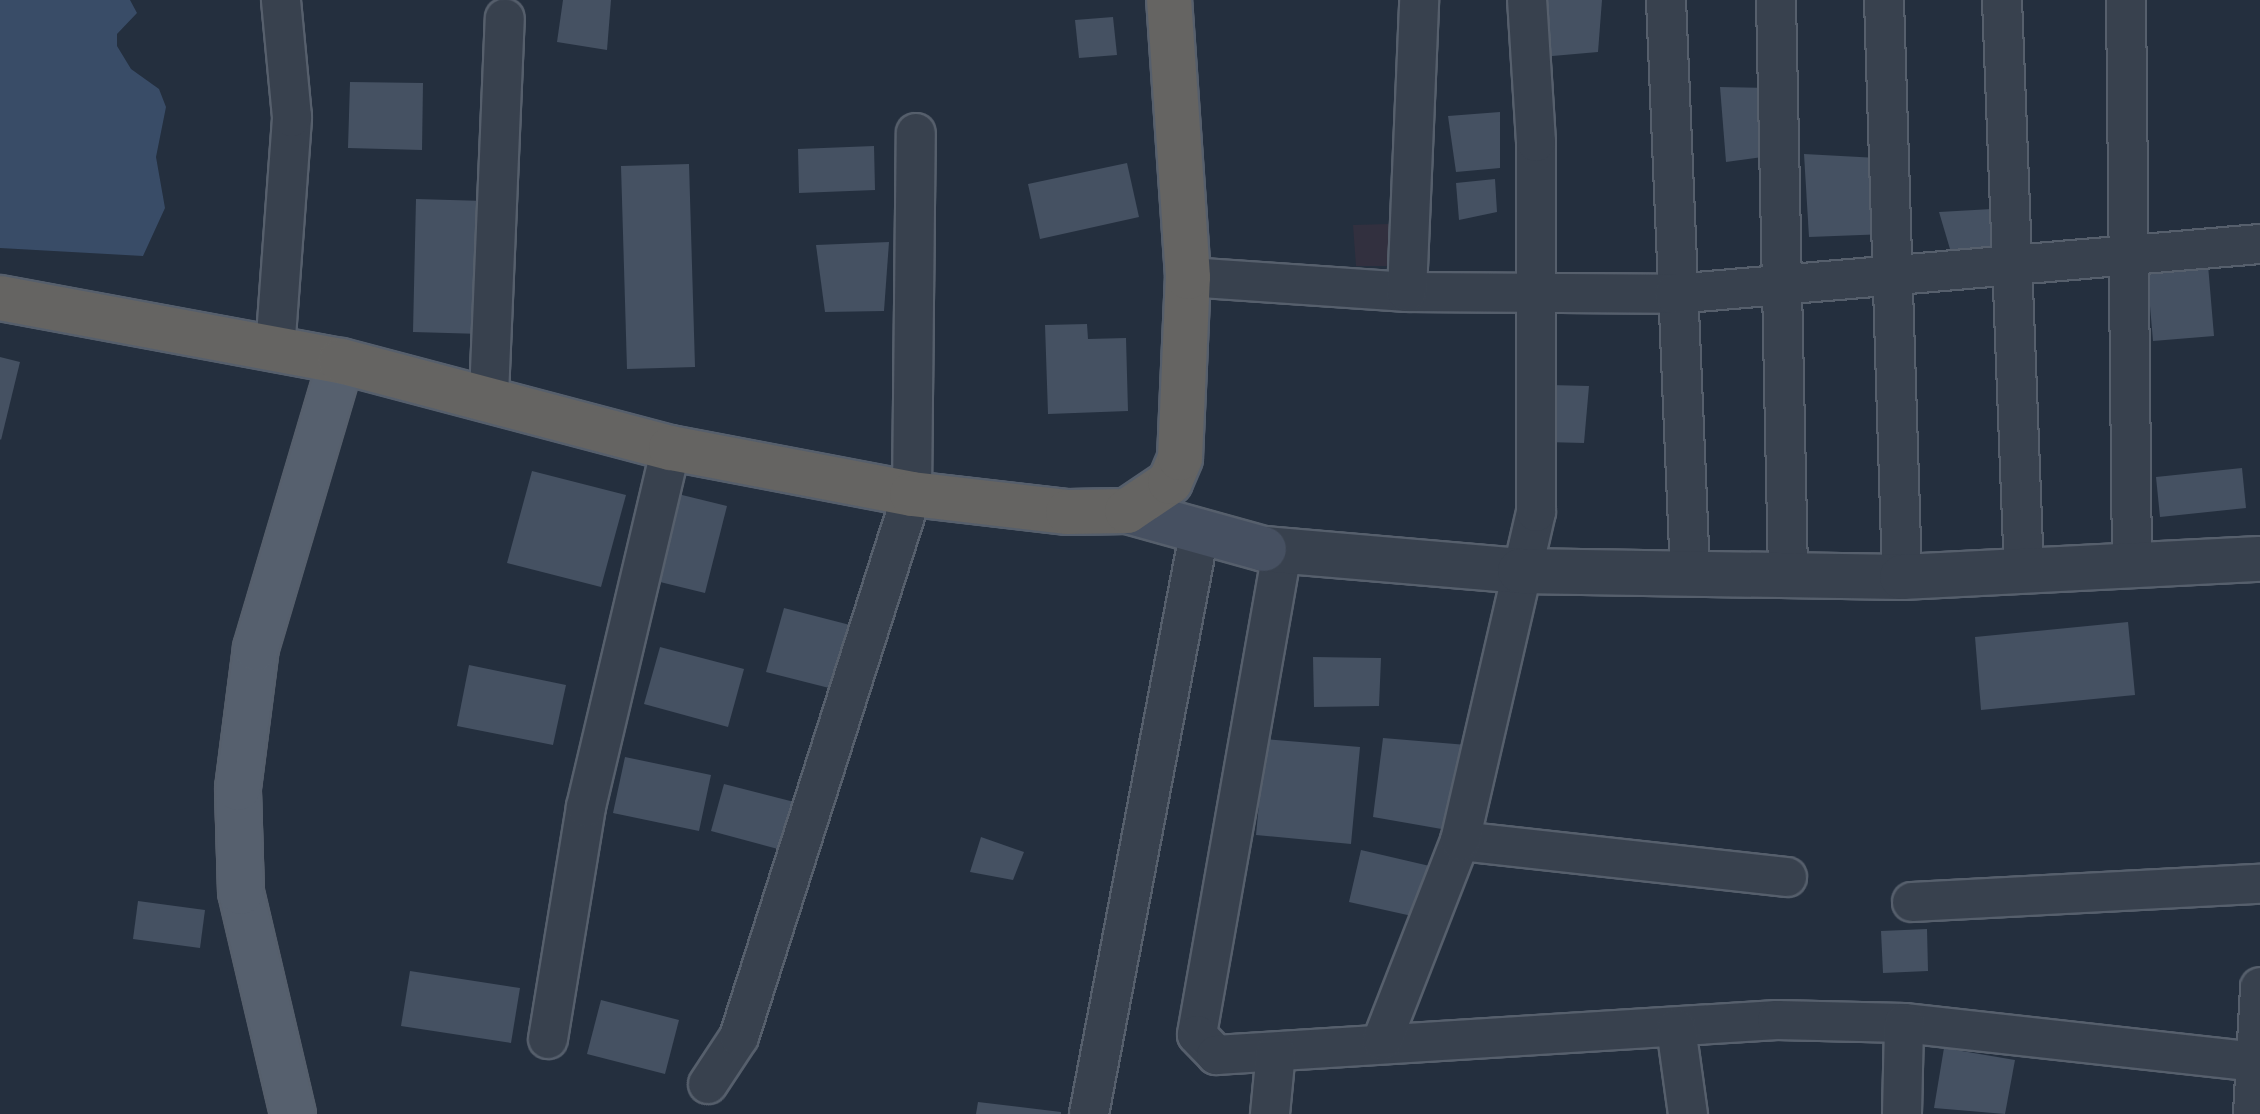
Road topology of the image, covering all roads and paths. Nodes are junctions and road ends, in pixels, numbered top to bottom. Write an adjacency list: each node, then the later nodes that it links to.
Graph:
1 (281, 0): 22 (street)
2 (1169, 0): 15 (highway)
3 (1419, 0): 18 (street)
4 (1527, 0): 19 (street)
5 (1666, 0): 20 (street)
6 (1776, 0): 17 (street)
7 (1884, 0): 16 (street)
8 (2002, 0): 14 (street)
9 (2126, 0): 13 (street)
10 (505, 18): 24 (street)
11 (916, 133): 26 (street)
12 (2260, 244): 13 (street)
13 (2124, 259): 14 (street); 30 (street)
14 (2017, 270): 16 (street); 34 (street)
15 (1188, 277): 18 (street); 27 (highway)
16 (1898, 279): 17 (street); 35 (street)
17 (1787, 287): 20 (street); 32 (street)
18 (1407, 292): 19 (street)
19 (1536, 294): 20 (street); 31 (street)
20 (1674, 294): 33 (street)
21 (0, 298): 22 (highway)
22 (275, 350): 23 (highway)
23 (341, 361): 24 (highway); 48 (main road)
24 (489, 395): 25 (highway)
25 (671, 448): 26 (highway); 43 (street)
26 (912, 494): 27 (highway); 47 (street)
27 (1127, 511): 28 (main road)
28 (1242, 544): 31 (street); 45 (street); 49 (street)
29 (2260, 559): 30 (street)
30 (2132, 566): 34 (street)
31 (1520, 571): 33 (street); 36 (street)
32 (1788, 571): 33 (street); 35 (street)
33 (1690, 572)
34 (2024, 573): 35 (street)
35 (1902, 577)
36 (1460, 841): 37 (street); 44 (street)
37 (1787, 877)
38 (2260, 884): 39 (street)
39 (1912, 902)
40 (2260, 987): 46 (street)
41 (1904, 1023): 42 (street); 46 (street); 52 (street)
42 (1676, 1028): 44 (street); 51 (street)
43 (548, 1039)
44 (1382, 1041): 45 (street)
45 (1276, 1052): 50 (street)
46 (2258, 1062): 53 (street)
47 (708, 1084)
48 (293, 1114)
49 (1089, 1114)
50 (1270, 1114)
51 (1688, 1114)
52 (1902, 1114)
53 (2253, 1114)

